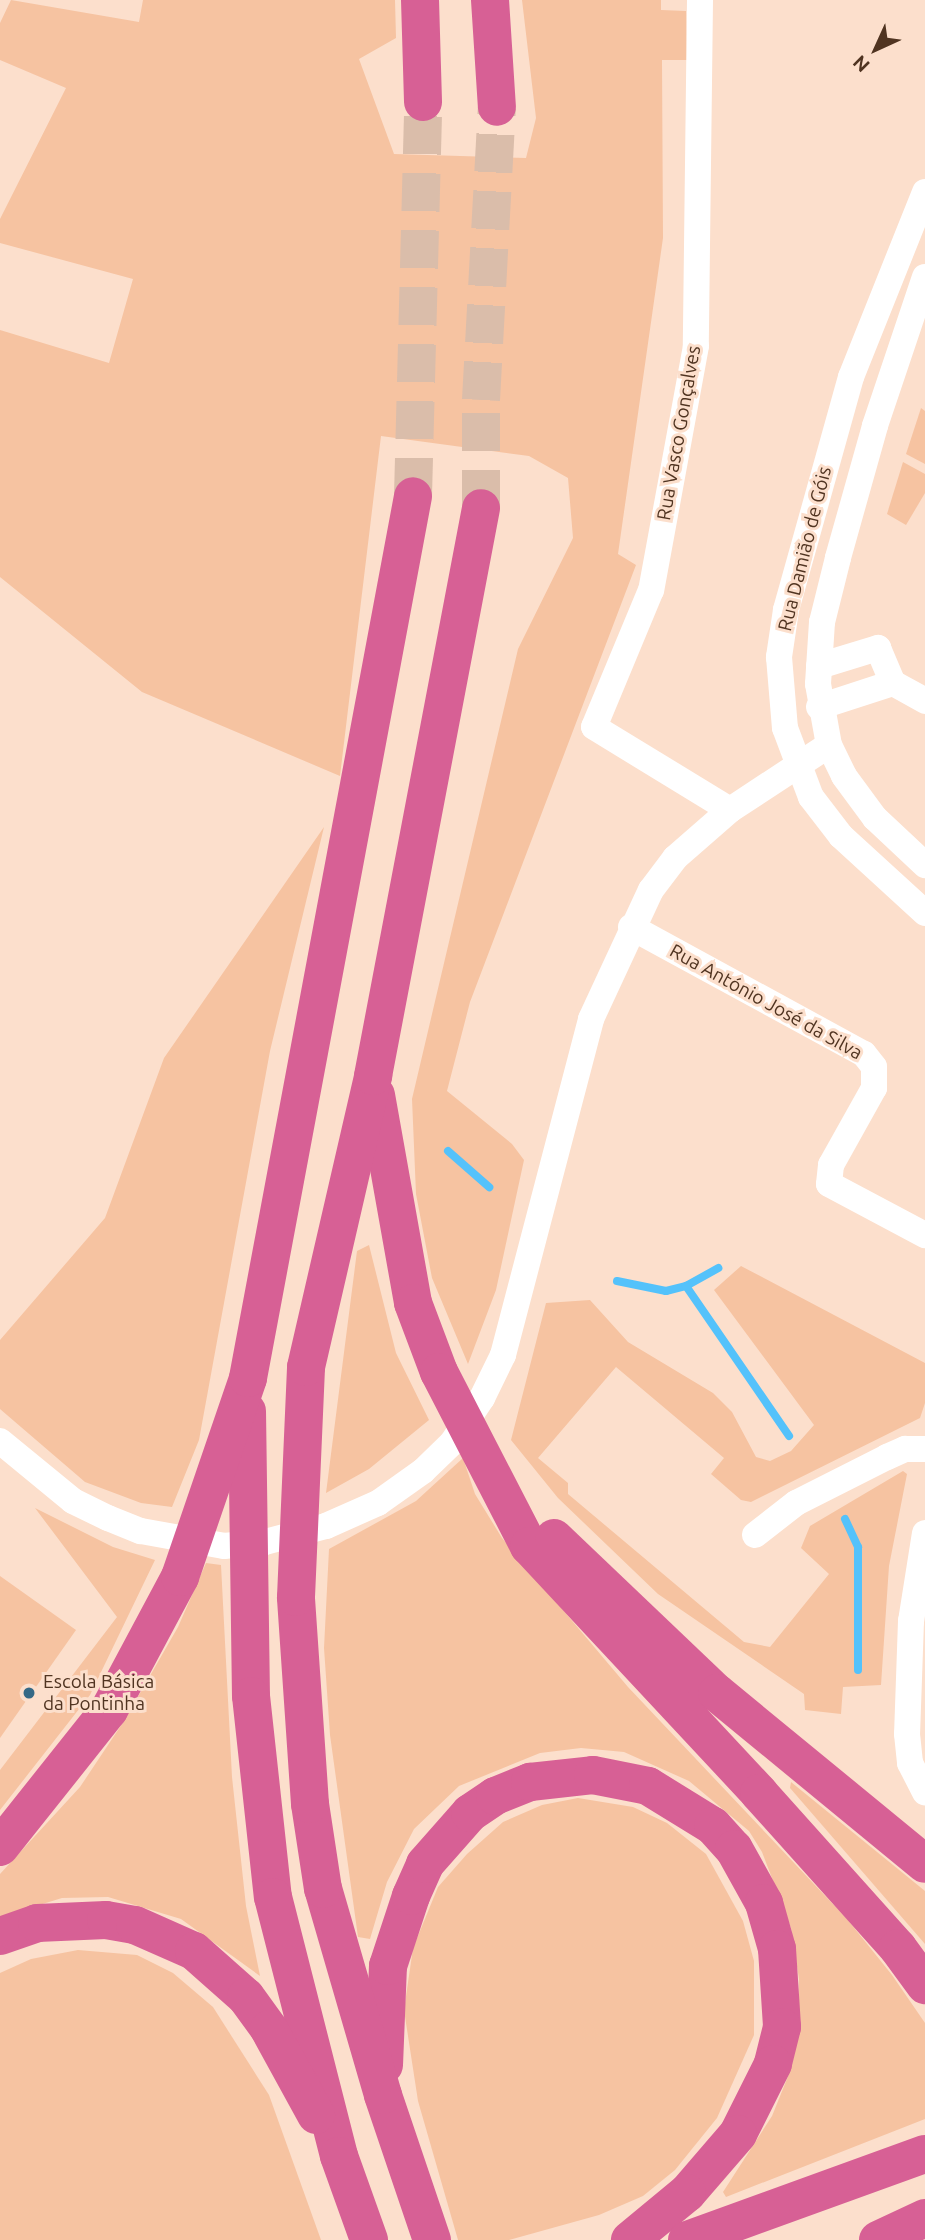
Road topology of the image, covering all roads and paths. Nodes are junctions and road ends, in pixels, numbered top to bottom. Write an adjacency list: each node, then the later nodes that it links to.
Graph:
1 (419, 0): 4 (highway)
2 (490, 0): 5 (highway)
3 (700, 0): 16 (street, Rua Vasco Gonçalves)
4 (423, 102)
5 (497, 107)
6 (925, 192): 15 (street, Rua Damião de Góis)
7 (925, 277): 10 (street, Rua Damião de Góis)
8 (413, 496): 22 (highway)
9 (481, 508): 20 (highway)
10 (819, 666): 11 (street); 13 (street, Rua Damião de Góis)
11 (893, 683): 12 (street); 13 (street)
12 (925, 701)
13 (819, 707): 14 (street, Rua Damião de Góis)
14 (829, 745): 15 (street); 17 (street, Rua Damião de Góis)
15 (796, 766): 16 (street); 18 (street, Rua Damião de Góis)
16 (730, 810): 19 (street)
17 (925, 866)
18 (925, 913)
19 (631, 927): 21 (street, Rua António José da Silva); 23 (street)
20 (373, 1076): 24 (highway); 34 (highway)
21 (925, 1235)
22 (248, 1378): 30 (highway); 36 (highway)
23 (0, 1441)
24 (475, 1442): 31 (highway); 33 (highway)
25 (925, 1450): 27 (street)
26 (925, 1533): 28 (street)
27 (755, 1535)
28 (920, 1591): 29 (street)
29 (920, 1785)
30 (0, 1847)
31 (925, 1864)
32 (0, 1936): 36 (highway)
33 (925, 1985)
34 (383, 2095): 39 (highway); 40 (highway)
35 (925, 2154): 41 (highway)
36 (339, 2157): 38 (highway)
37 (925, 2218): 42 (highway)
38 (369, 2240)
39 (432, 2240)
40 (630, 2240)
41 (687, 2240)
42 (878, 2240)

